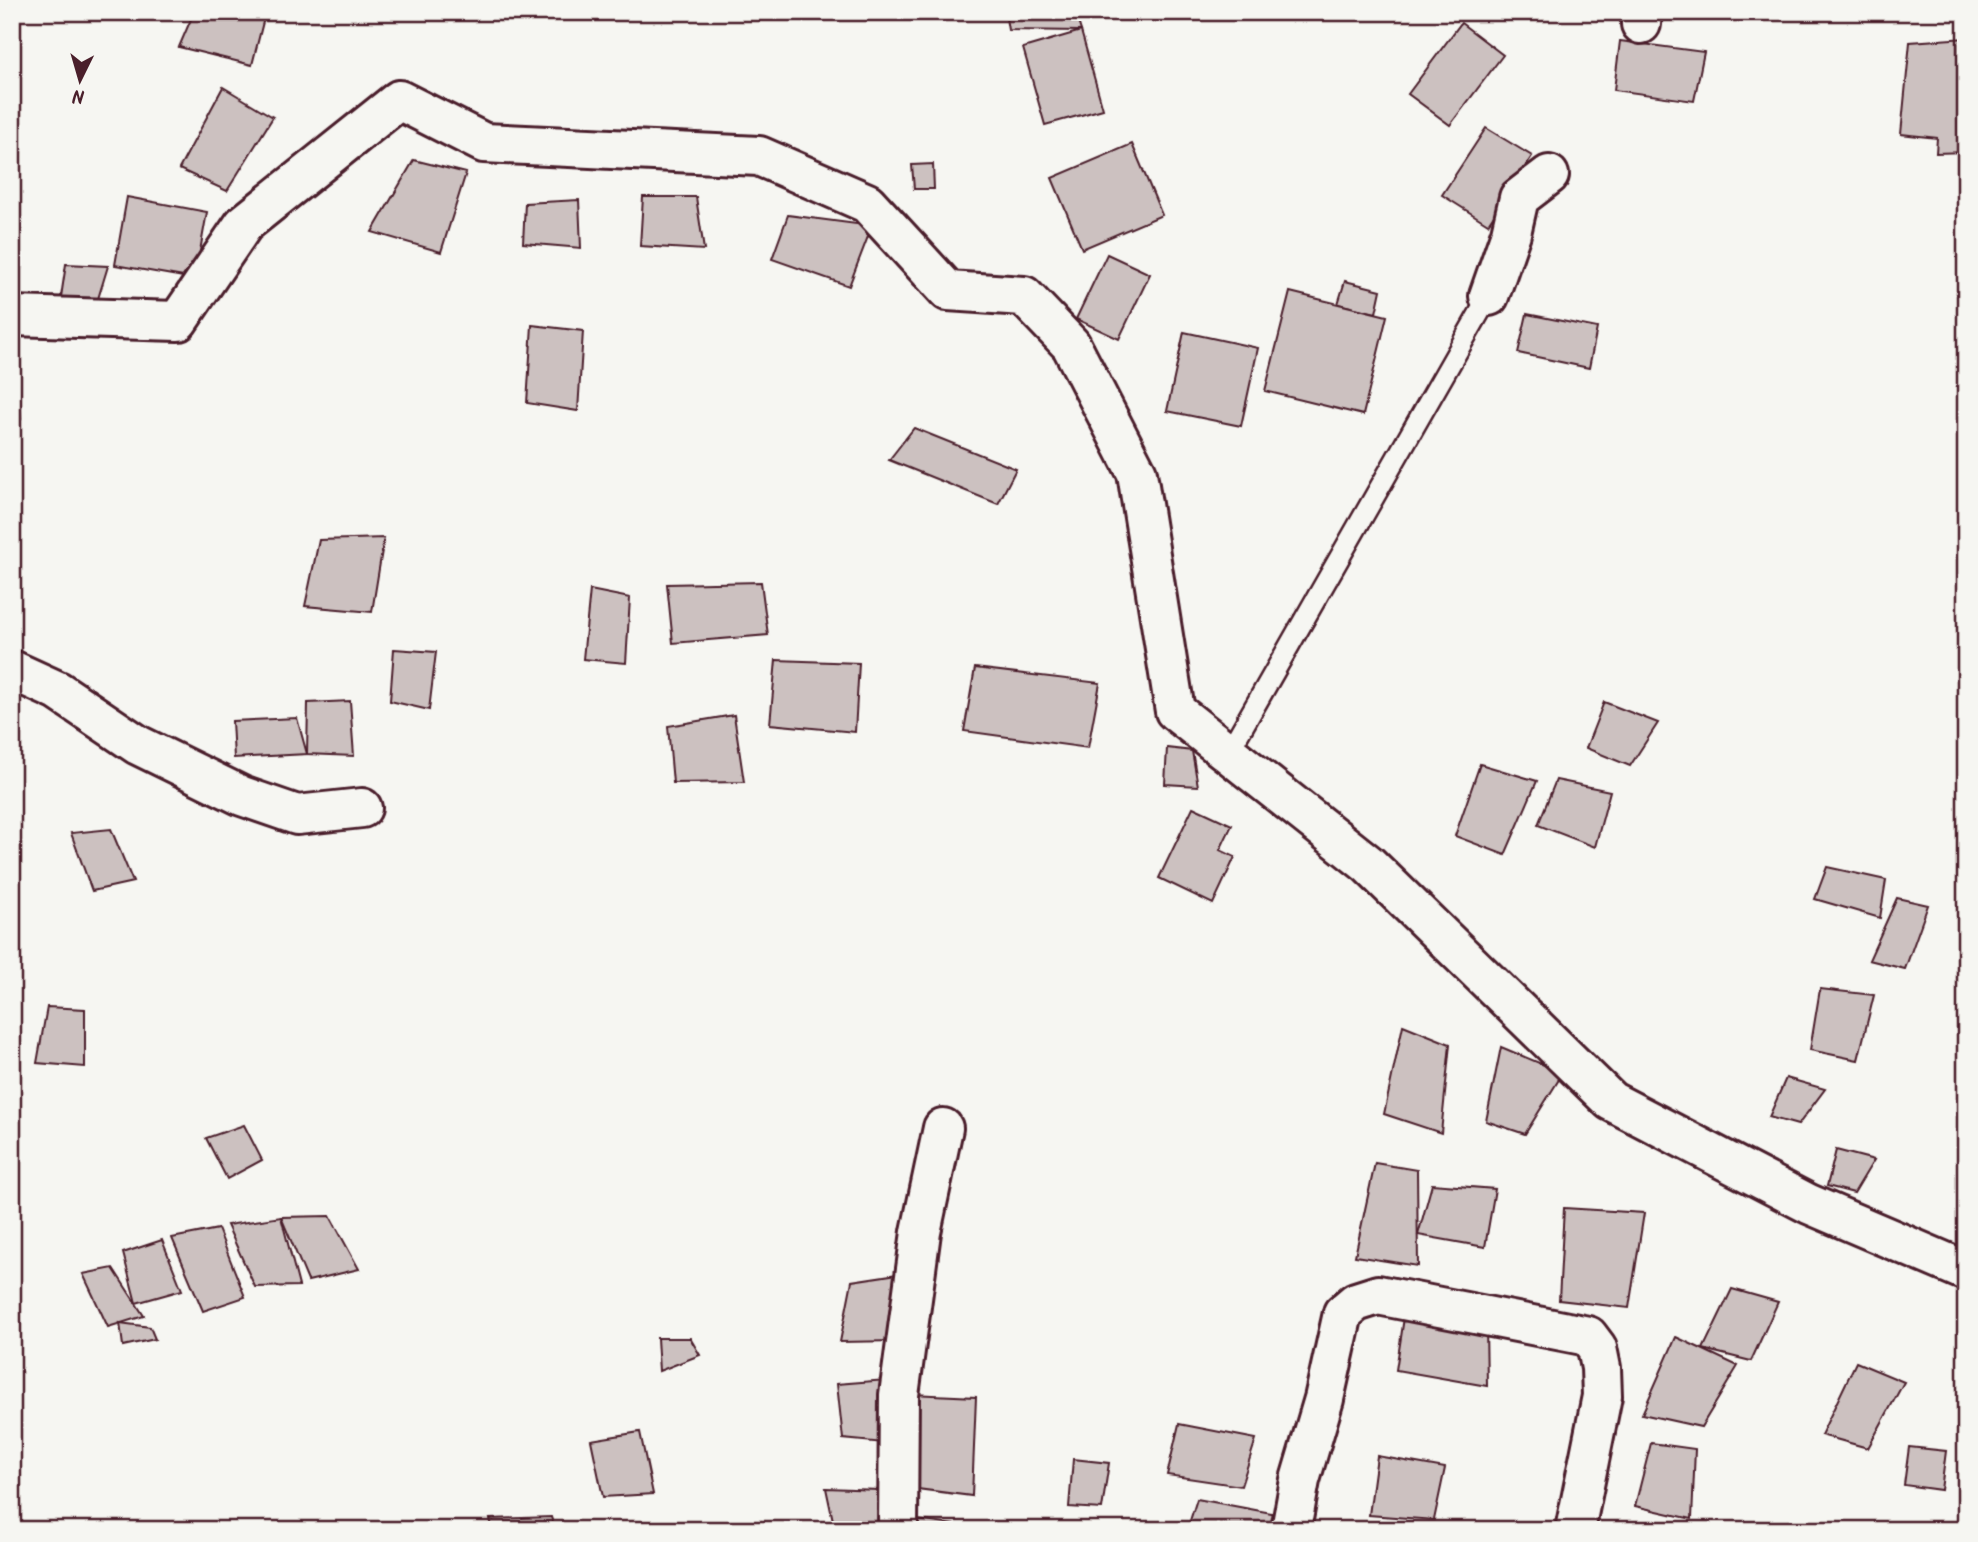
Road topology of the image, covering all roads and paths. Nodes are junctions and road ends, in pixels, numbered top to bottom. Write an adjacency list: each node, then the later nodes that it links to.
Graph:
1 (1549, 175): 2 (street)
2 (1489, 296): 5 (lane)
3 (12, 316): 5 (street)
4 (12, 670): 6 (street)
5 (1228, 753): 8 (street)
6 (362, 808)
7 (943, 1128): 9 (street)
8 (1966, 1271)
9 (898, 1530)
10 (1291, 1530): 11 (street)
11 (1575, 1530)

